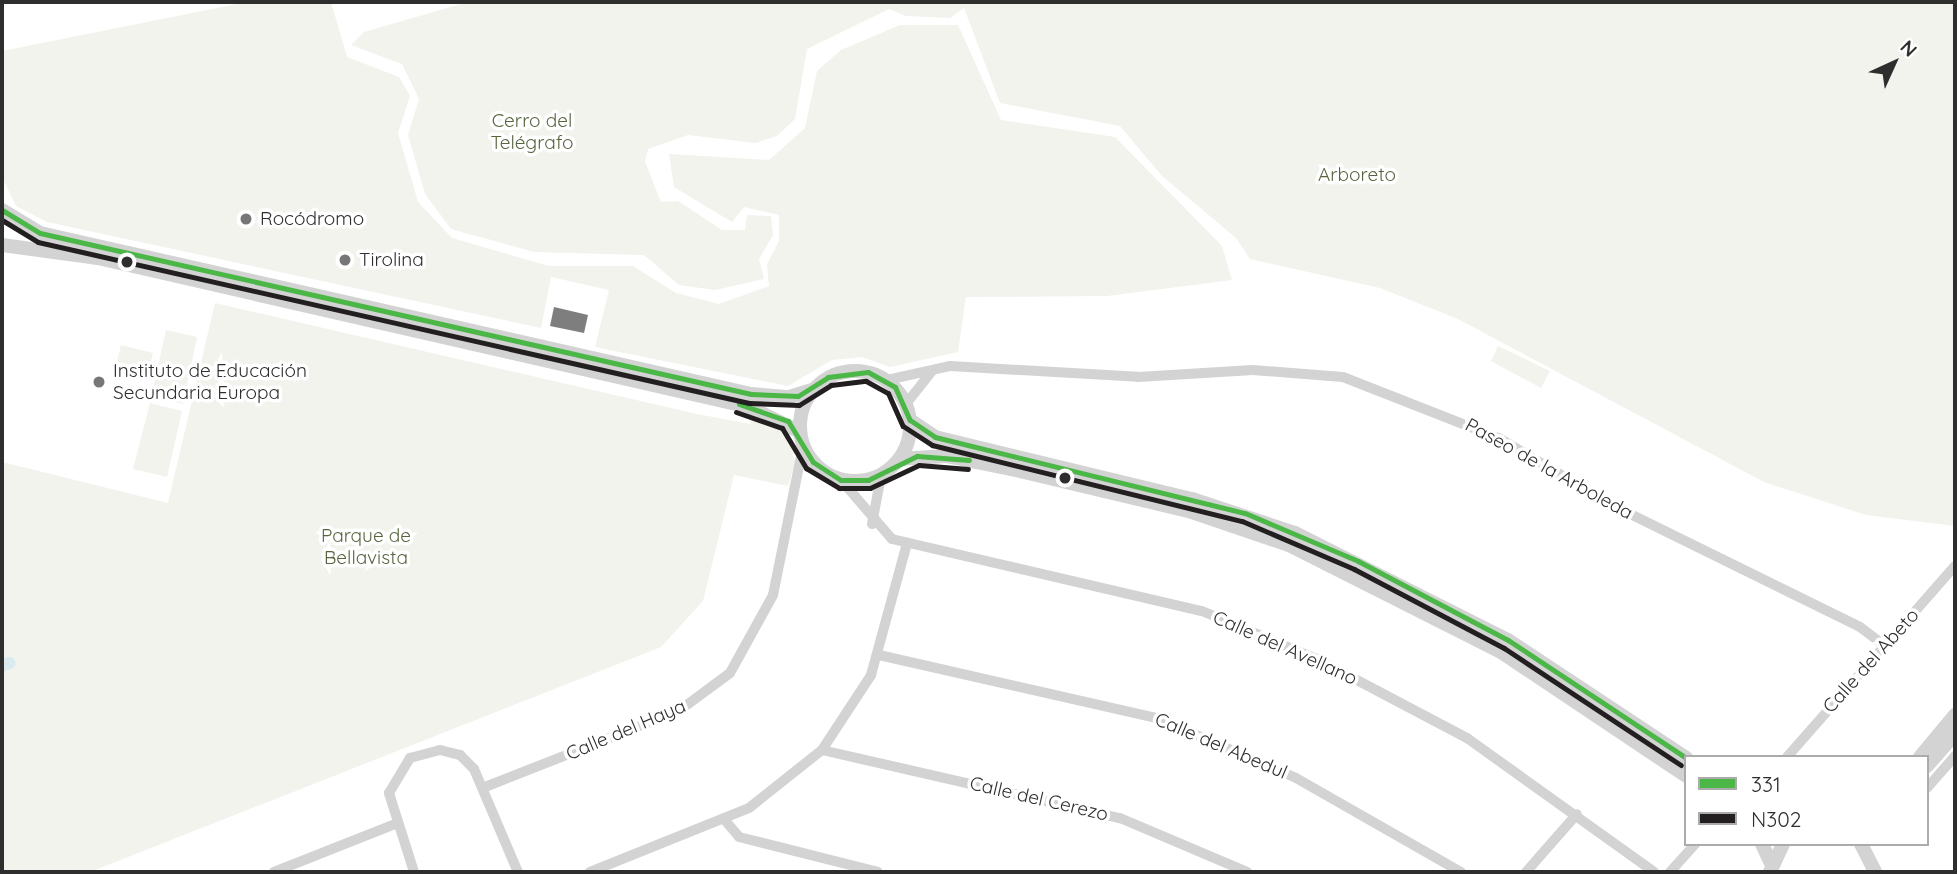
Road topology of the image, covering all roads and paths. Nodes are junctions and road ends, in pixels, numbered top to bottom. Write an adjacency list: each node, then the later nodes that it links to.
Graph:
1 (2, 210): 5 (street)
2 (2, 246): 8 (street)
3 (937, 367): 4 (street, Paseo de la Arboleda); 6 (street); 15 (street, Paseo de la Arboleda)
4 (887, 380): 5 (street); 6 (street)
5 (812, 390): 8 (street)
6 (906, 404): 7 (street)
7 (910, 420): 9 (street); 23 (street)
8 (802, 439): 11 (street); 27 (street, Calle del Haya)
9 (900, 459): 10 (street); 25 (street)
10 (881, 476): 11 (street); 12 (street)
11 (841, 480): 12 (street, Calle del Avellano)
12 (872, 524): 13 (street, Calle del Avellano)
13 (907, 543): 16 (street); 28 (street, Calle del Avellano)
14 (1955, 566): 15 (street, Calle del Abeto)
15 (1885, 646): 20 (street, Calle del Abeto)
16 (878, 655): 19 (street); 42 (street, Calle del Abedul)
17 (1955, 715): 21 (street)
18 (1955, 734): 24 (street)
19 (822, 750): 29 (street); 41 (street, Calle del Cerezo)
20 (1789, 755)
21 (1922, 755)
22 (1955, 756): 26 (street)
23 (1684, 757)
24 (1929, 764)
25 (1684, 775)
26 (1929, 786)
27 (485, 788): 30 (street); 38 (street)
28 (1577, 814): 43 (street); 44 (street, Calle del Avellano)
29 (724, 819): 39 (street); 40 (street)
30 (395, 824): 36 (street); 37 (street)
31 (1693, 846): 45 (street)
32 (1763, 846): 35 (street)
33 (1782, 846): 35 (street)
34 (1866, 847): 46 (street)
35 (1771, 867)
36 (274, 872)
37 (414, 872)
38 (518, 872)
39 (590, 872)
40 (878, 872)
41 (1247, 872)
42 (1461, 872)
43 (1526, 872)
44 (1654, 872)
45 (1670, 872)
46 (1875, 872)

